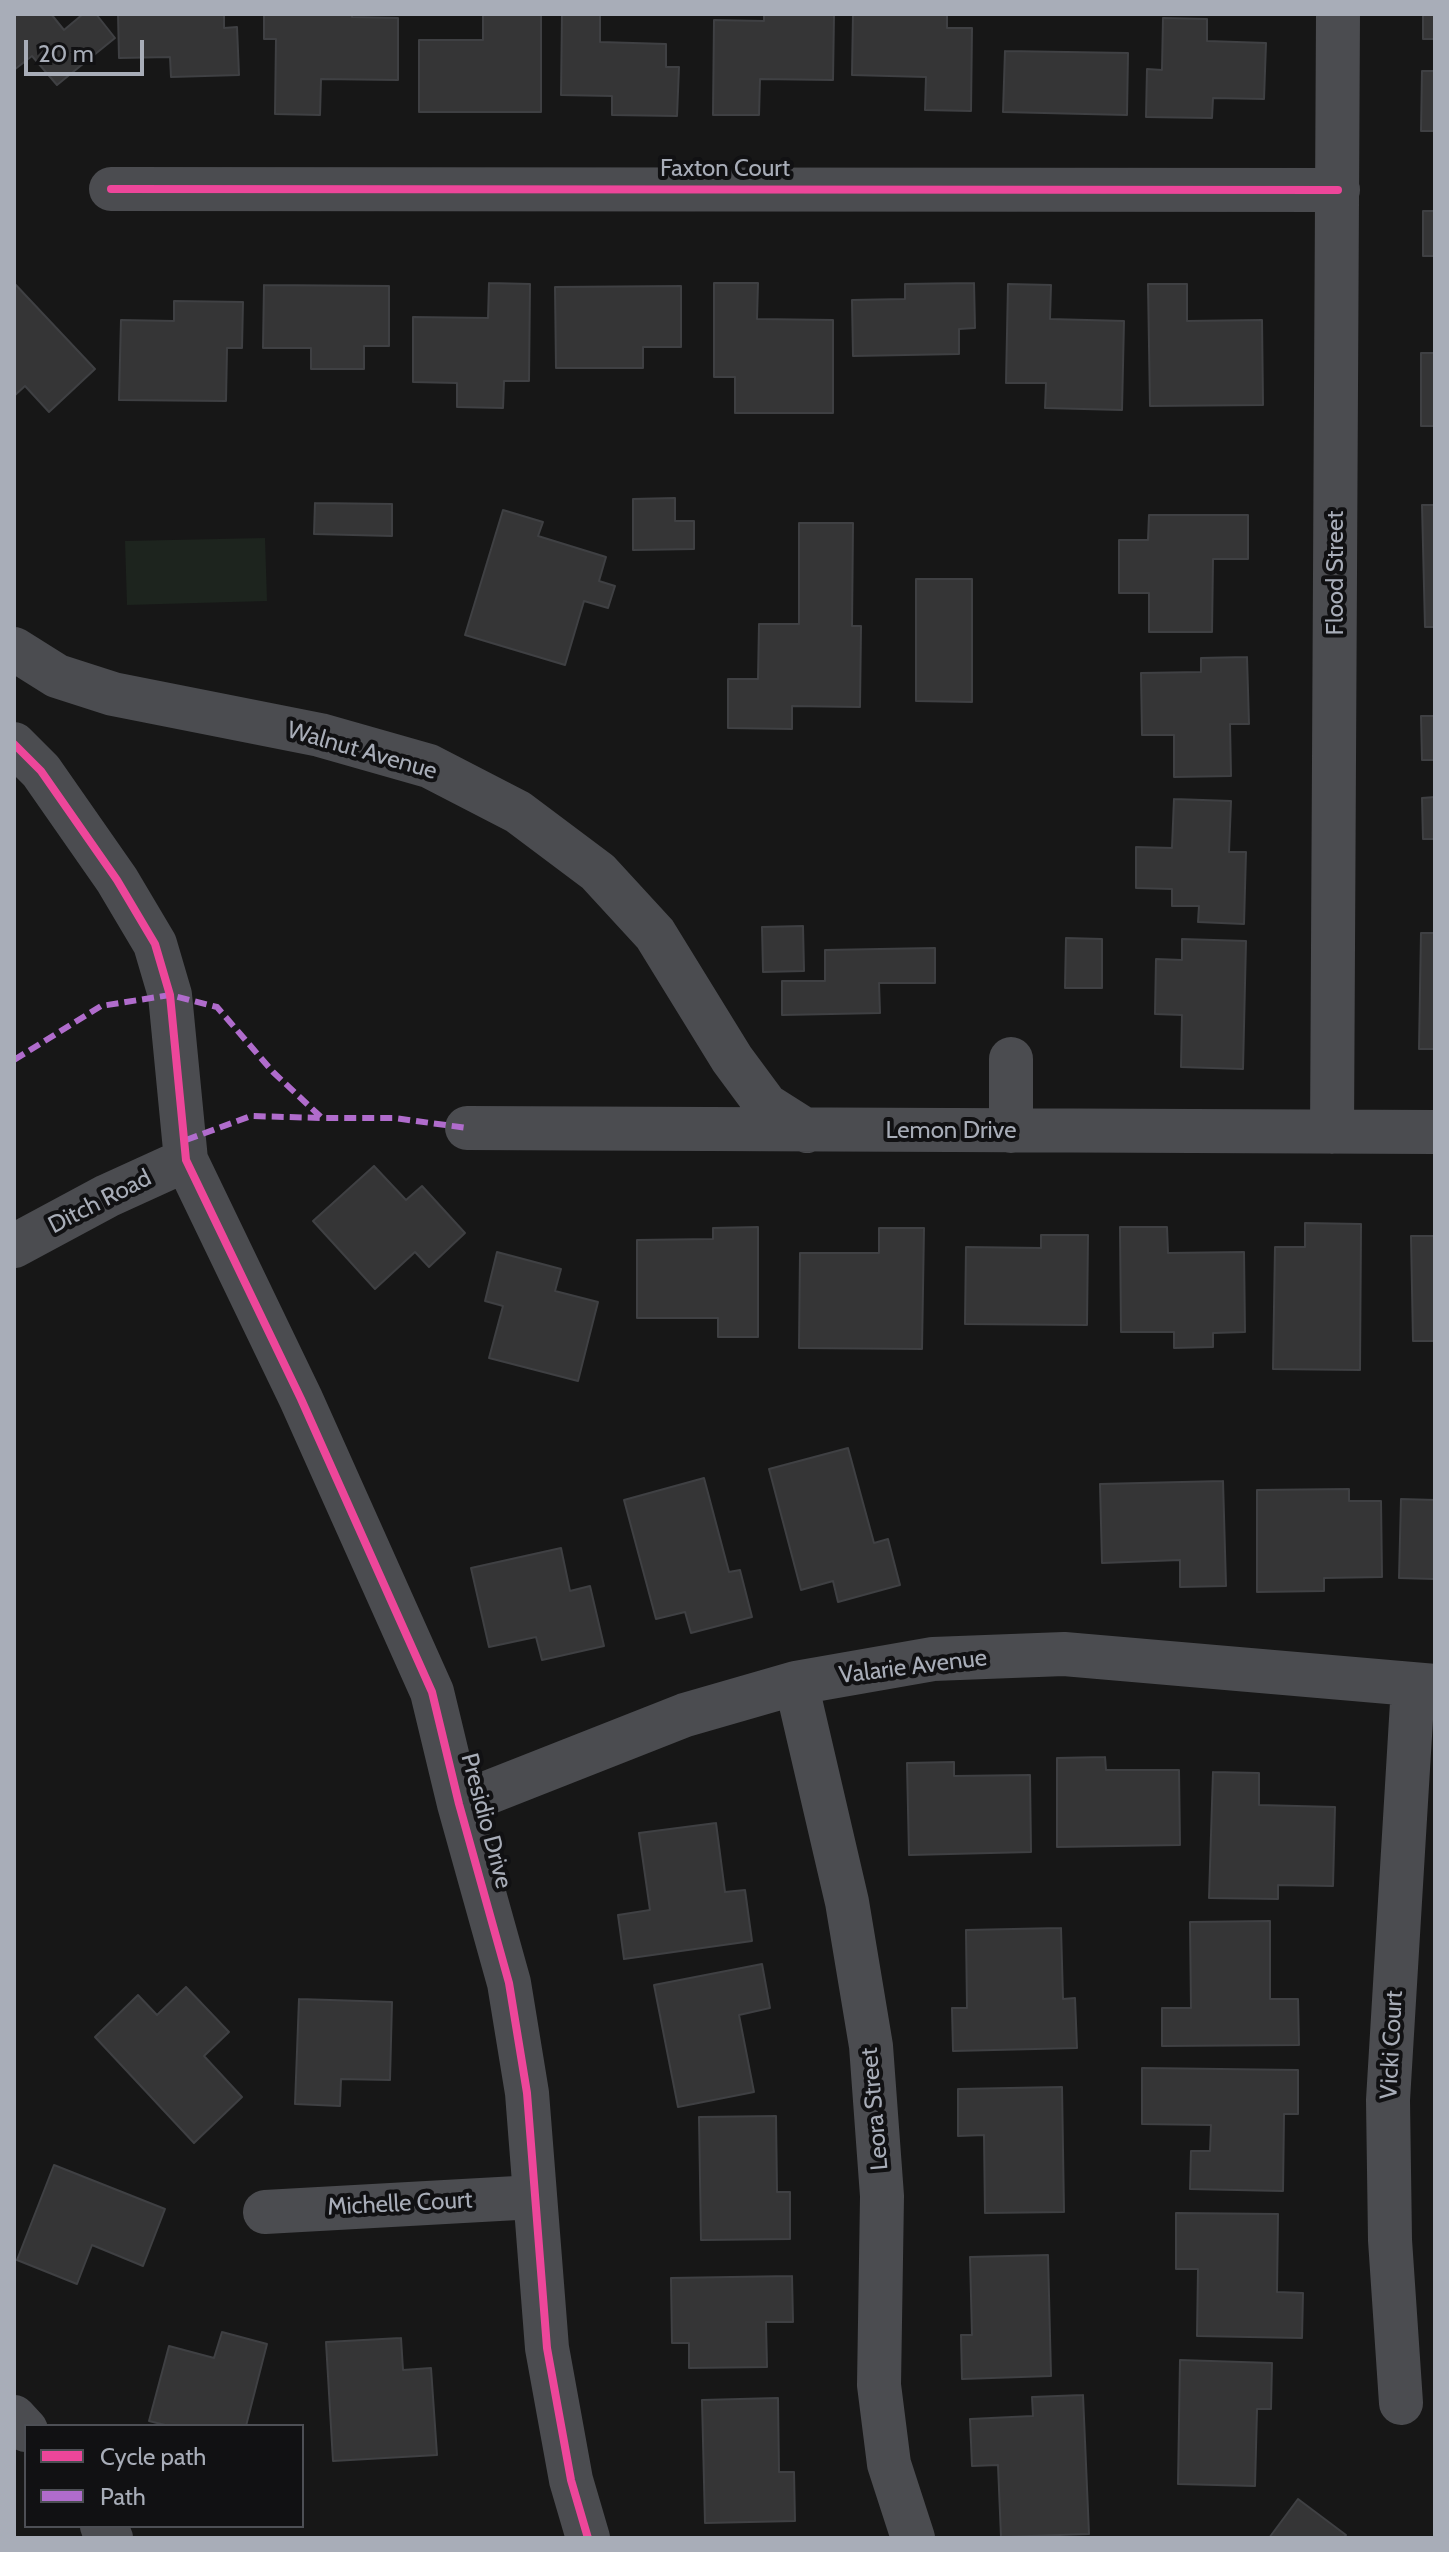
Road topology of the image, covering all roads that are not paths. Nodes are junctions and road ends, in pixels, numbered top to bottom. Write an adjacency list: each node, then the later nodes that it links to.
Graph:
1 (1338, 14): 3 (street, Flood Street)
2 (111, 189): 3 (street, Faxton Court)
3 (1338, 190): 10 (street, Flood Street)
4 (14, 649): 8 (street, Walnut Avenue)
5 (14, 744): 12 (street)
6 (1011, 1059): 9 (street)
7 (467, 1128): 8 (street, Lemon Drive)
8 (807, 1131): 9 (street, Lemon Drive)
9 (1011, 1131): 10 (street, Lemon Drive)
10 (1332, 1132): 11 (street, Lemon Drive)
11 (1435, 1132)
12 (186, 1160): 13 (street, Ditch Road); 16 (street, Presidio Drive)
13 (14, 1246)
14 (796, 1683): 15 (street, Valarie Avenue); 16 (street, Valarie Avenue); 21 (street, Leora Street)
15 (1424, 1686): 19 (street, Vicki Court)
16 (459, 1804): 17 (street, Presidio Drive)
17 (535, 2197): 18 (street, Michelle Court); 20 (street, Presidio Drive)
18 (265, 2212)
19 (1401, 2403)
20 (588, 2538)
21 (913, 2538)

